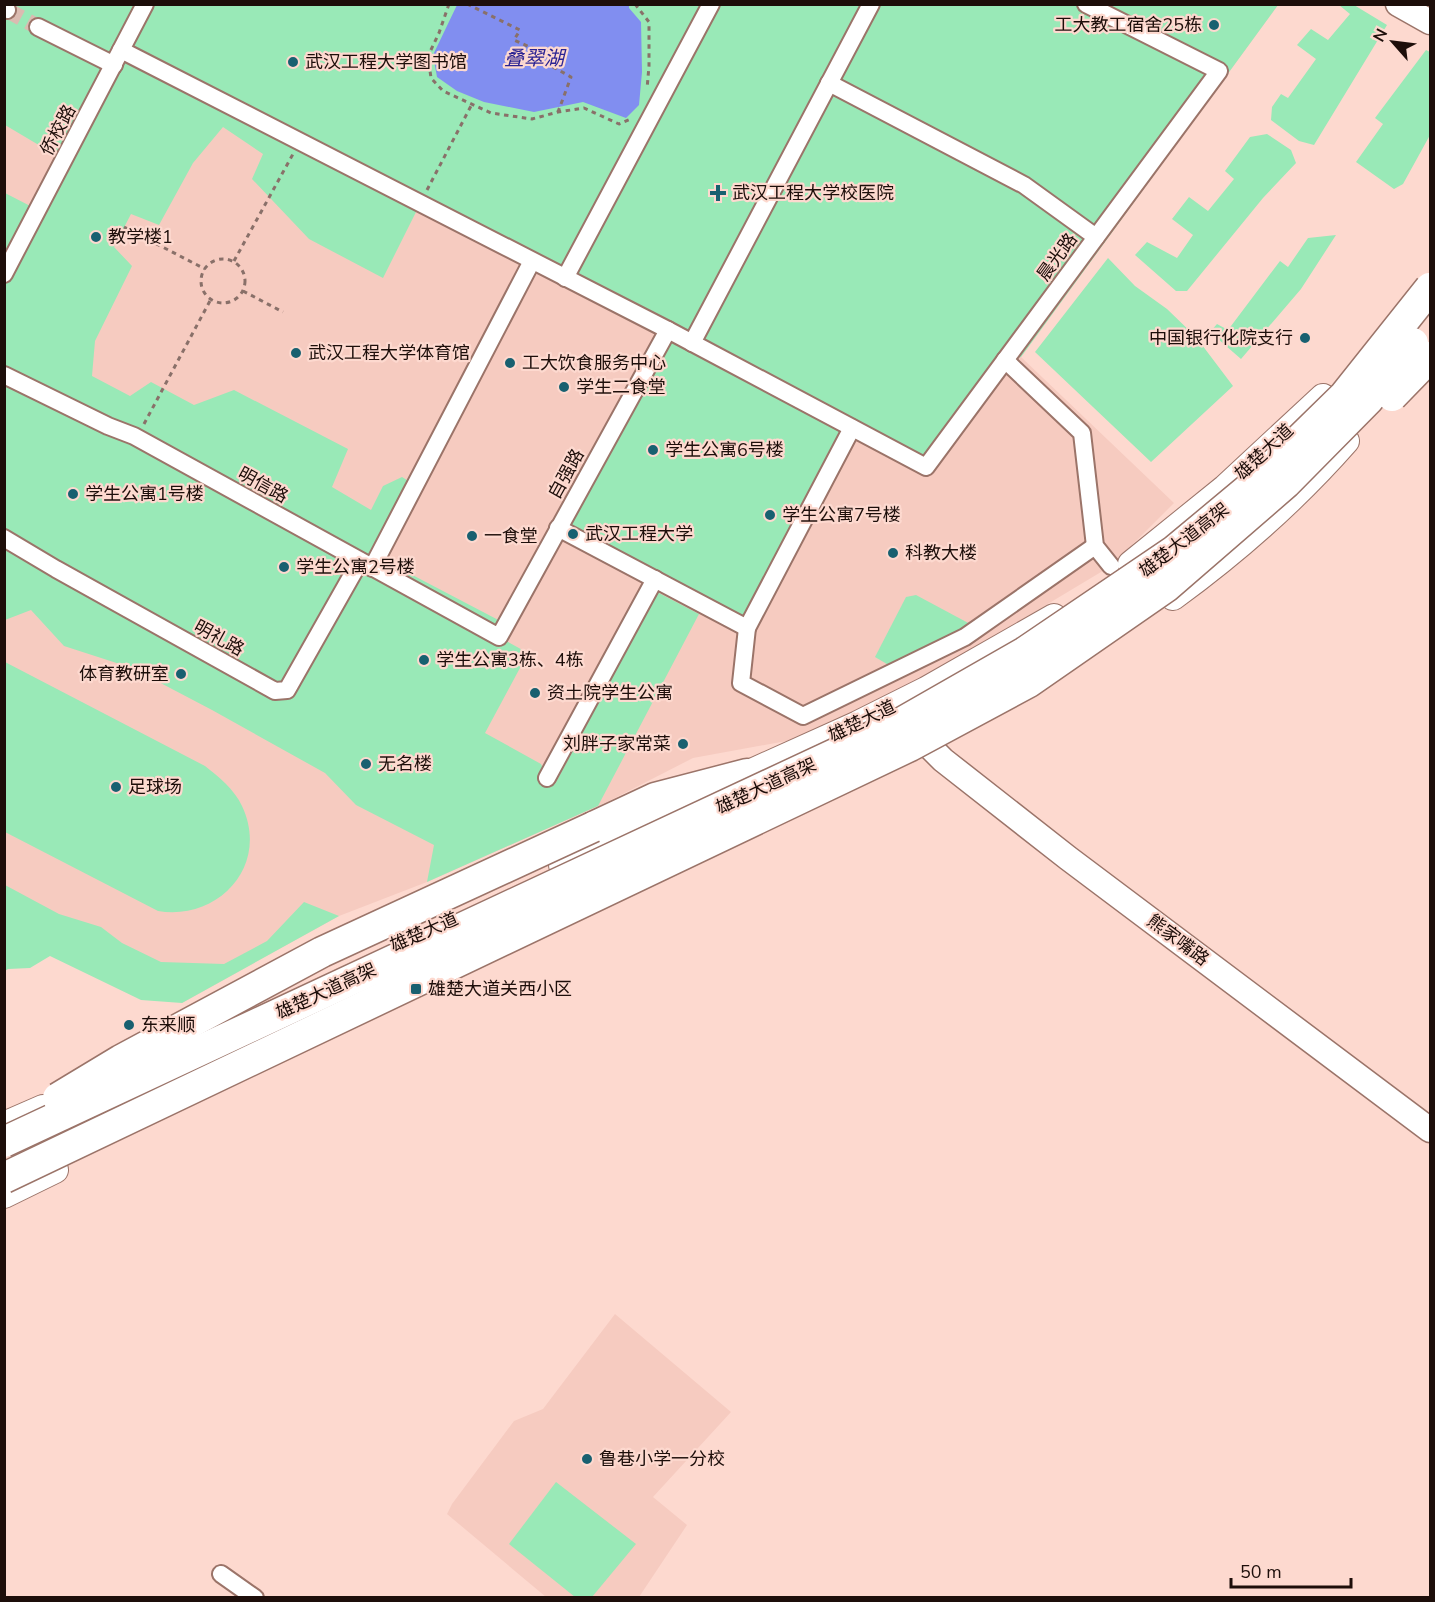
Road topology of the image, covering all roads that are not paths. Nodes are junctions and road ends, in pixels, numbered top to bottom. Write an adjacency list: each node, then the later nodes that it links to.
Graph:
1 (145, 4): 8 (street, 侨校路)
2 (711, 4): 15 (street)
3 (871, 4): 10 (street)
4 (1086, 4): 11 (street, 晨光路)
5 (1398, 4): 6 (street)
6 (1431, 22)
7 (38, 27): 9 (street)
8 (121, 50): 9 (street, 侨校路); 12 (street)
9 (114, 65): 14 (street, 侨校路)
10 (829, 83): 11 (street); 19 (street)
11 (1096, 237): 22 (street, 晨光路)
12 (532, 261): 15 (street); 29 (street)
13 (1431, 272): 32 (main road, 雄楚大道)
14 (4, 274)
15 (565, 278): 18 (street)
16 (1431, 288): 42 (highway, 雄楚大道高架, bridge)
17 (1431, 321): 25 (highway, 雄楚大道高架, bridge)
18 (668, 330): 19 (street); 26 (street, 自强路)
19 (692, 343): 24 (street)
20 (1431, 345): 34 (main road)
21 (1431, 357): 25 (highway, bridge)
22 (1005, 360): 24 (street, 晨光路); 28 (street)
23 (4, 375): 29 (street, 明信路)
24 (852, 428): 33 (street)
25 (1286, 483): 43 (highway, 雄楚大道高架, bridge)
26 (558, 528): 31 (street); 35 (street, 自强路)
27 (4, 538): 29 (street, 明礼路)
28 (1095, 546): 30 (street); 33 (street)
29 (366, 565): 35 (street, 明信路)
30 (1110, 566)
31 (655, 579): 33 (street); 38 (street)
32 (1092, 592): 34 (main road); 37 (main road, 雄楚大道)
33 (747, 628)
34 (1120, 635): 36 (main road)
35 (499, 637)
36 (929, 746): 40 (street, 熊家嘴路); 44 (main road)
37 (747, 774): 39 (main road, 雄楚大道); 41 (highway, bridge)
38 (547, 778)
39 (4, 1125)
40 (1431, 1130)
41 (4, 1131)
42 (4, 1142)
43 (4, 1178)
44 (4, 1195)
45 (221, 1574): 46 (street)
46 (255, 1598)

